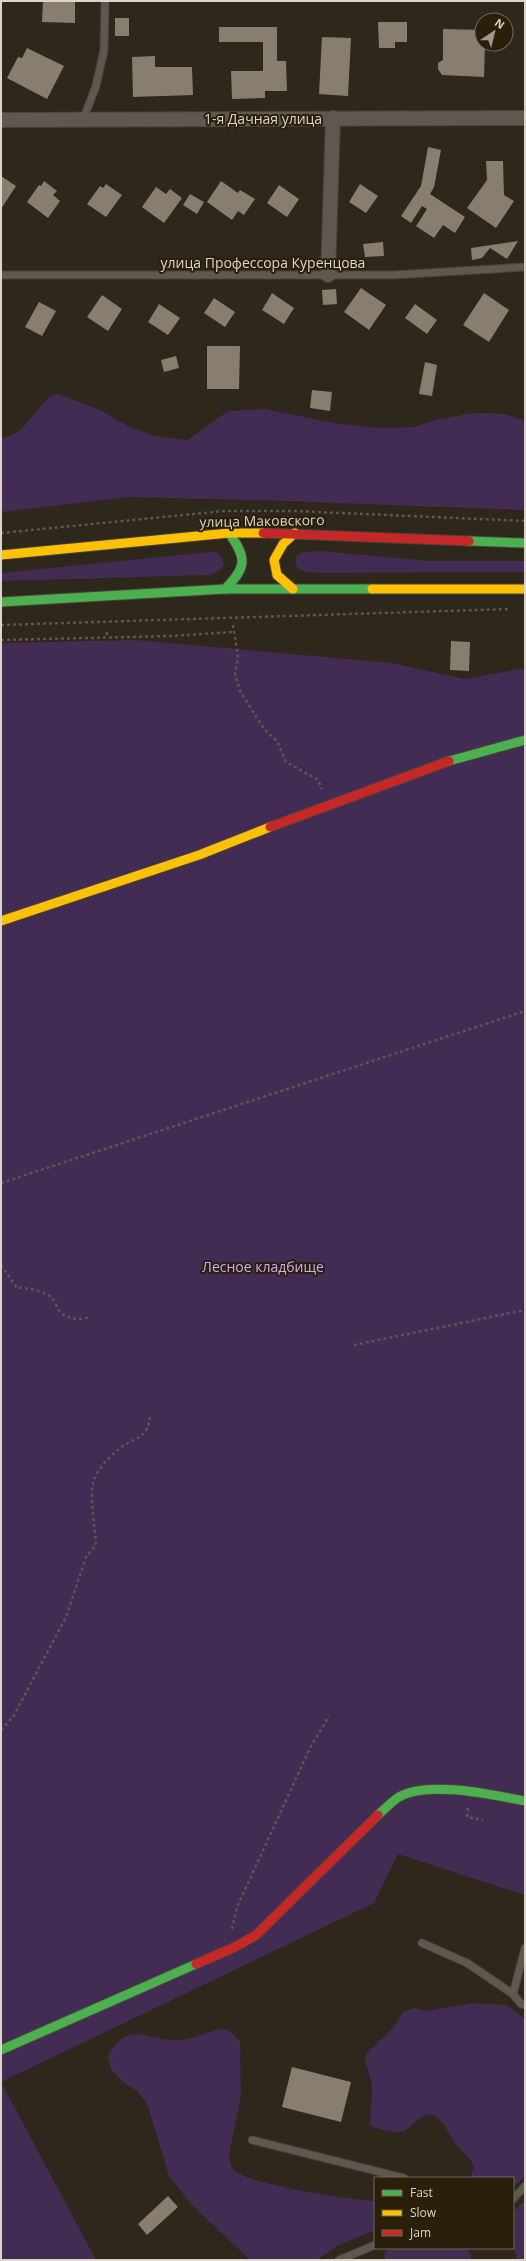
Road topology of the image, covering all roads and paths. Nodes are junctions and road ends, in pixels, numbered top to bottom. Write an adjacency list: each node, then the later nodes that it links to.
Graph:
1 (105, 1): 5 (lane)
2 (334, 118): 3 (street, 1-я Дачная улица); 5 (street, 1-я Дачная улица); 8 (street)
3 (525, 118)
4 (1, 120): 5 (street, 1-я Дачная улица)
5 (83, 120)
6 (525, 267): 8 (lane, улица Профессора Куренцова)
7 (1, 275): 8 (lane, улица Профессора Куренцова)
8 (328, 275)
9 (229, 533): 10 (main road, улица Маковского); 12 (main road, улица Маковского); 13 (main road)
10 (296, 533): 11 (main road, улица Маковского); 14 (main road)
11 (525, 544)
12 (1, 555)
13 (225, 589): 14 (main road); 16 (main road)
14 (293, 589): 15 (main road)
15 (525, 589)
16 (1, 602)
17 (517, 609): 18 (path)
18 (1, 625)
19 (233, 625): 21 (path)
20 (107, 632): 22 (path)
21 (233, 632): 22 (path); 25 (path)
22 (107, 637): 23 (path)
23 (1, 640)
24 (525, 740): 25 (main road)
25 (329, 804): 26 (main road)
26 (1, 921)
27 (525, 1011): 28 (path)
28 (1, 1183)
29 (1, 1265): 31 (path)
30 (525, 1310): 32 (path)
31 (89, 1317)
32 (354, 1345)
33 (150, 1417): 35 (path)
34 (328, 1716): 39 (path)
35 (1, 1730)
36 (525, 1802): 39 (main road)
37 (422, 1943): 40 (lane)
38 (525, 1948): 40 (lane)
39 (226, 1951): 42 (main road)
40 (513, 1994): 41 (lane)
41 (525, 2006)
42 (1, 2050)
43 (252, 2140): 44 (lane)
44 (400, 2177)
45 (525, 2186): 46 (lane)
46 (514, 2198)
47 (374, 2246): 48 (lane)
48 (355, 2257): 49 (lane)
49 (339, 2260)

